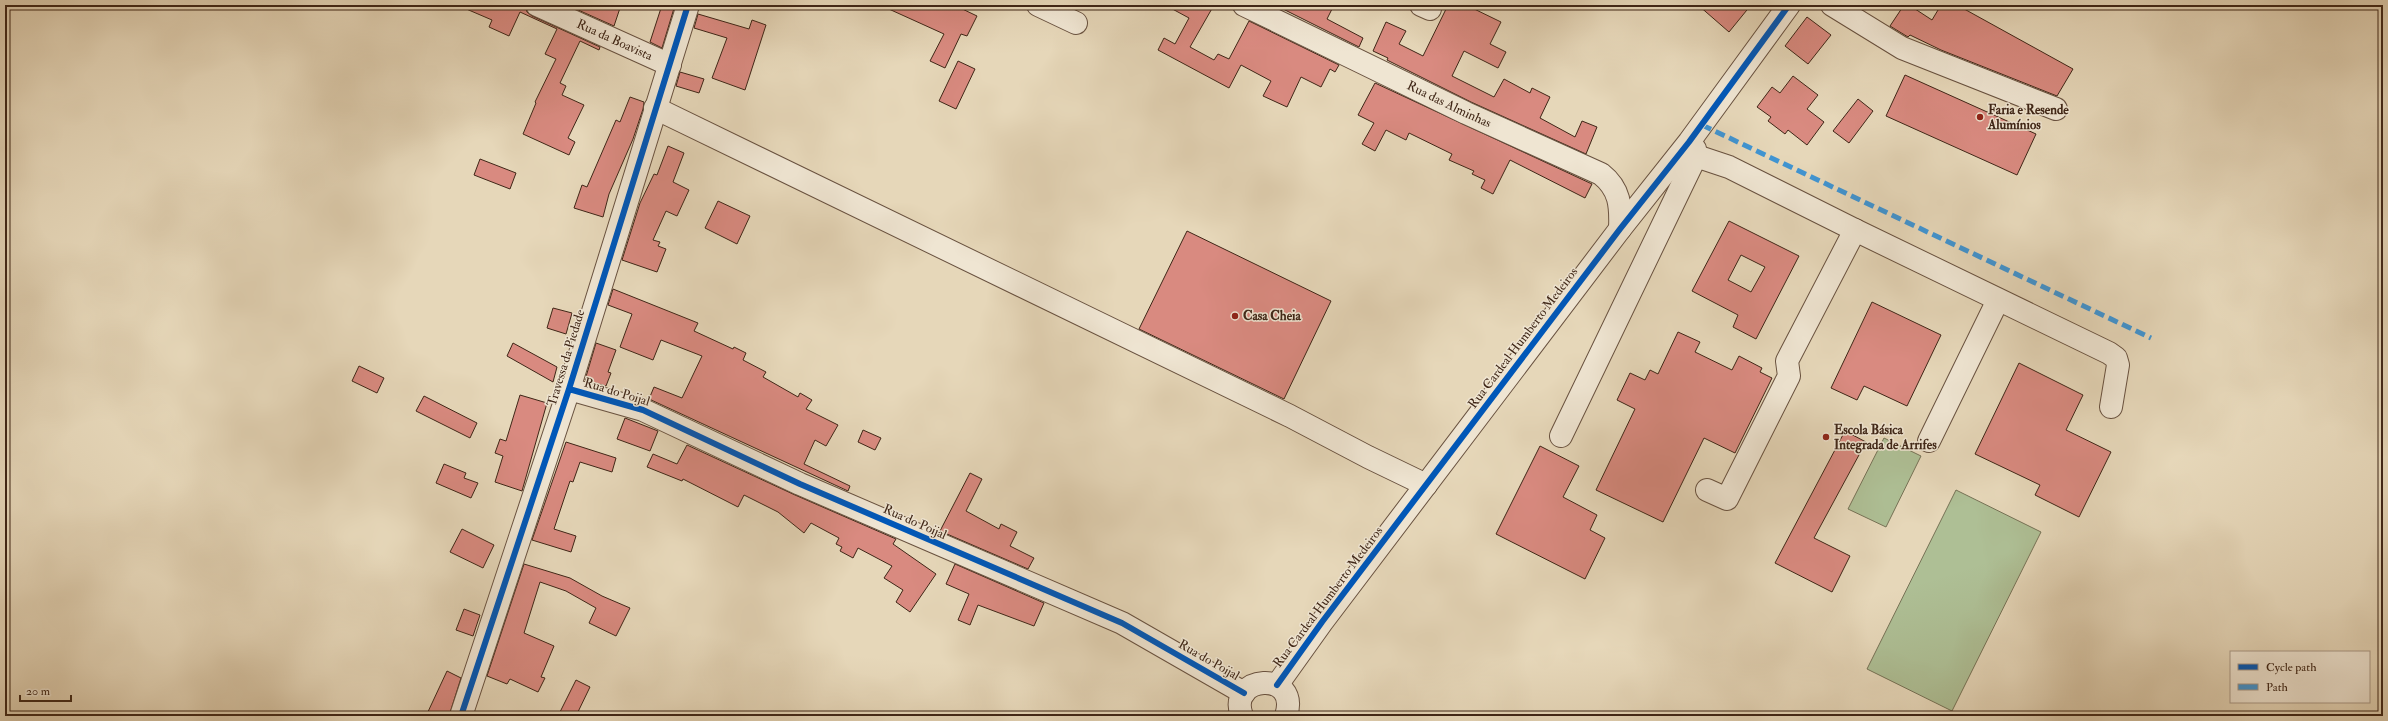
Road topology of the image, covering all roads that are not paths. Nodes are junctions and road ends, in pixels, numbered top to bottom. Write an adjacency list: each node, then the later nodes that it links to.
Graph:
1 (537, 5): 8 (street, Rua da Boavista)
2 (688, 5): 8 (street, Travessa da Piedade)
3 (1038, 5): 7 (street)
4 (1244, 5): 14 (street, Rua das Alminhas)
5 (1789, 5): 11 (street, Rua Cardeal Humberto Medeiros)
6 (1832, 5): 10 (street)
7 (1076, 23)
8 (670, 65): 9 (street, Travessa da Piedade)
9 (655, 108): 17 (street, Travessa da Piedade); 21 (street)
10 (2056, 109)
11 (1692, 149): 12 (street, Rua Cardeal Humberto Medeiros); 13 (street); 15 (street)
12 (1651, 189): 13 (street); 14 (street, Rua Cardeal Humberto Medeiros)
13 (1675, 197): 19 (street)
14 (1620, 229): 21 (street, Rua Cardeal Humberto Medeiros)
15 (1855, 230): 16 (street); 22 (street)
16 (1998, 300): 18 (street); 20 (street)
17 (569, 389): 24 (street, Rua do Poijal); 25 (street, Travessa da Piedade)
18 (2111, 407)
19 (1561, 436)
20 (1929, 441)
21 (1426, 485): 23 (street, Rua Cardeal Humberto Medeiros)
22 (1707, 490)
23 (1277, 685): 24 (street); 27 (street)
24 (1244, 693): 26 (street)
25 (461, 716)
26 (1242, 716)
27 (1286, 716)

